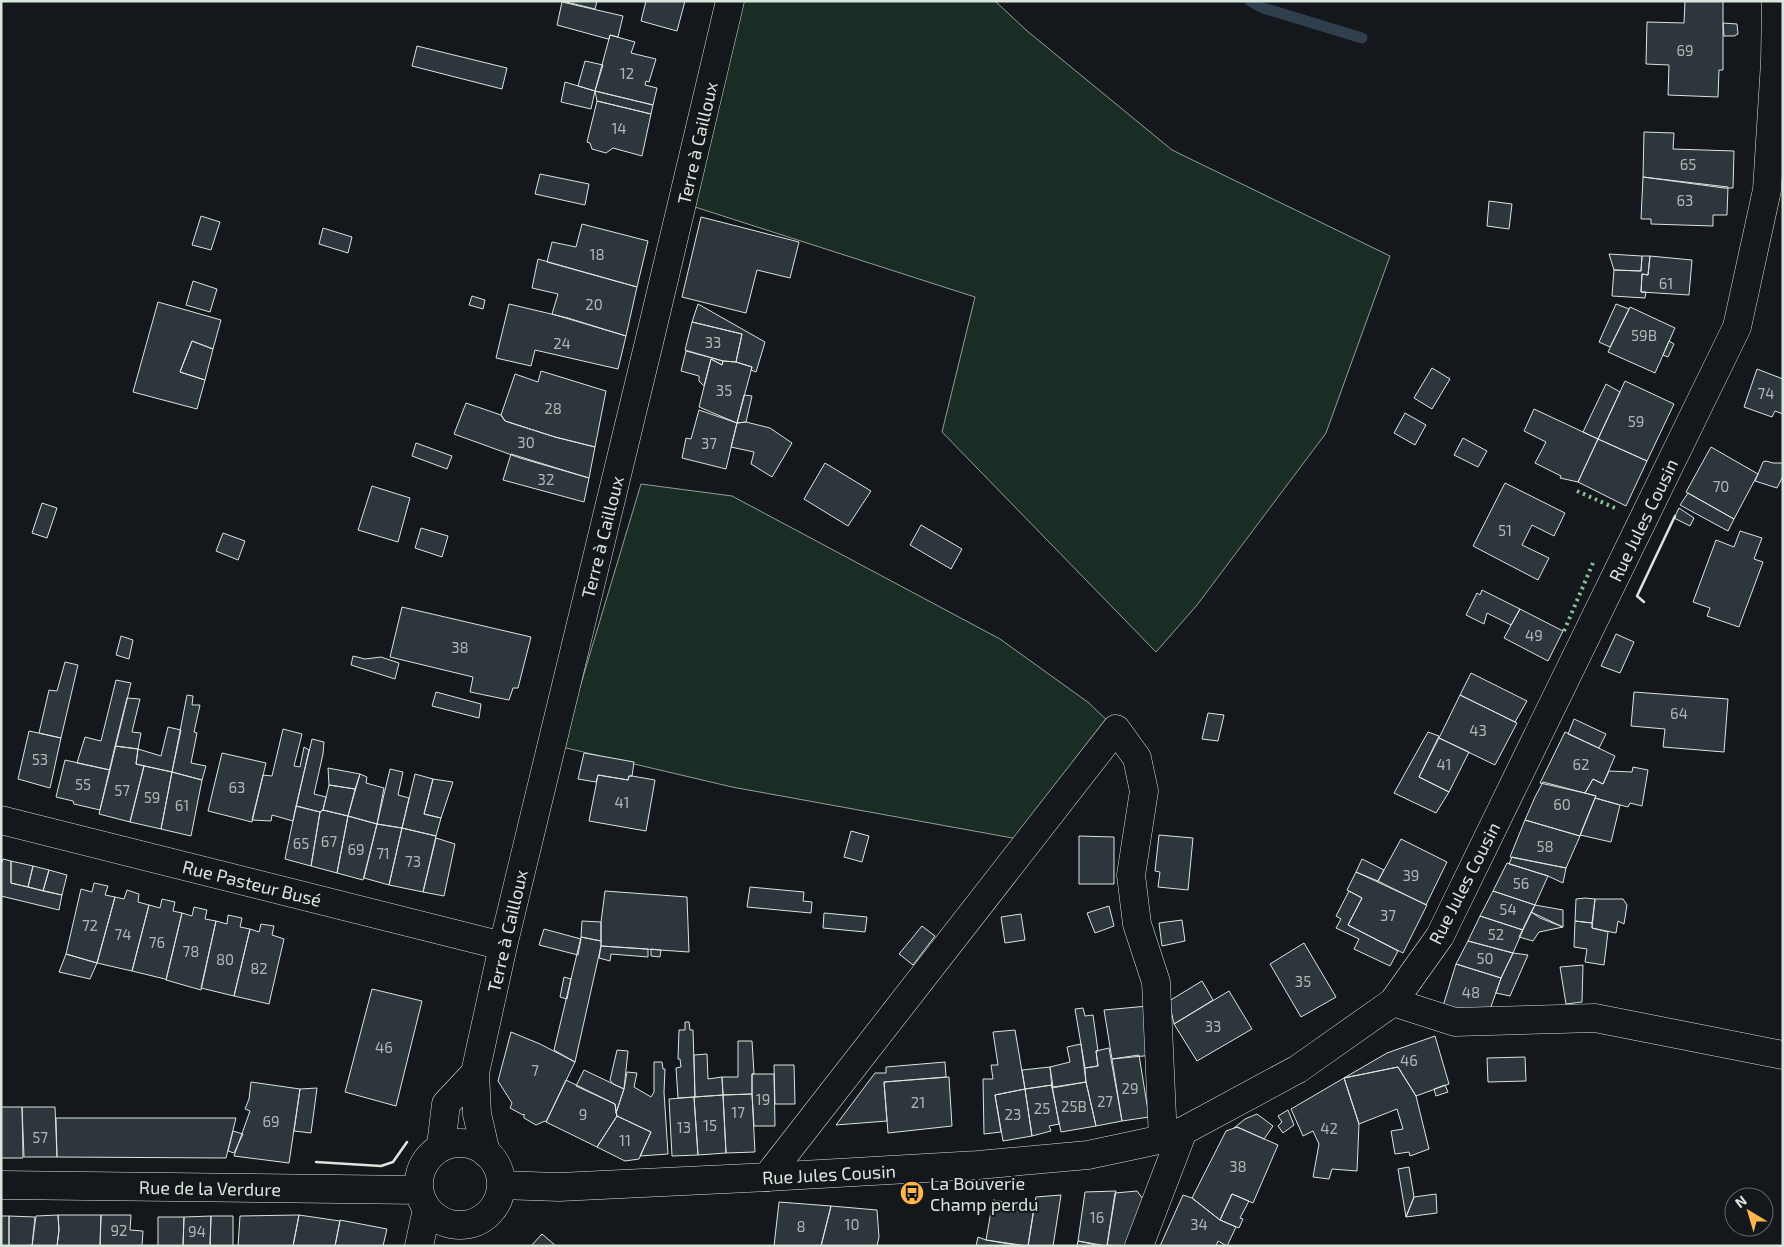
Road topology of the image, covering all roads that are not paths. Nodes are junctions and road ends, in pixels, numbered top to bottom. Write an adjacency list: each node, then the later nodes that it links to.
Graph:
1 (730, 1): 4 (street, Terre à Cailloux)
2 (1776, 1): 5 (street, Rue Jules Cousin)
3 (1, 820): 4 (street, Rue Pasteur Busé)
4 (503, 946): 7 (street, Terre à Cailloux)
5 (1393, 1002): 6 (street); 8 (street, Rue Jules Cousin)
6 (1783, 1055)
7 (474, 1073): 9 (street); 10 (street)
8 (1173, 1135): 11 (street, Rue Jules Cousin); 11 (street); 17 (street)
9 (442, 1146): 10 (street); 14 (street)
10 (486, 1153): 13 (street)
11 (767, 1178): 13 (street, Rue Jules Cousin)
12 (1, 1185): 14 (street, Rue de la Verdure)
13 (501, 1185): 15 (street)
14 (423, 1200): 15 (street); 16 (street)
15 (462, 1235)
16 (419, 1246)
17 (1139, 1246)

